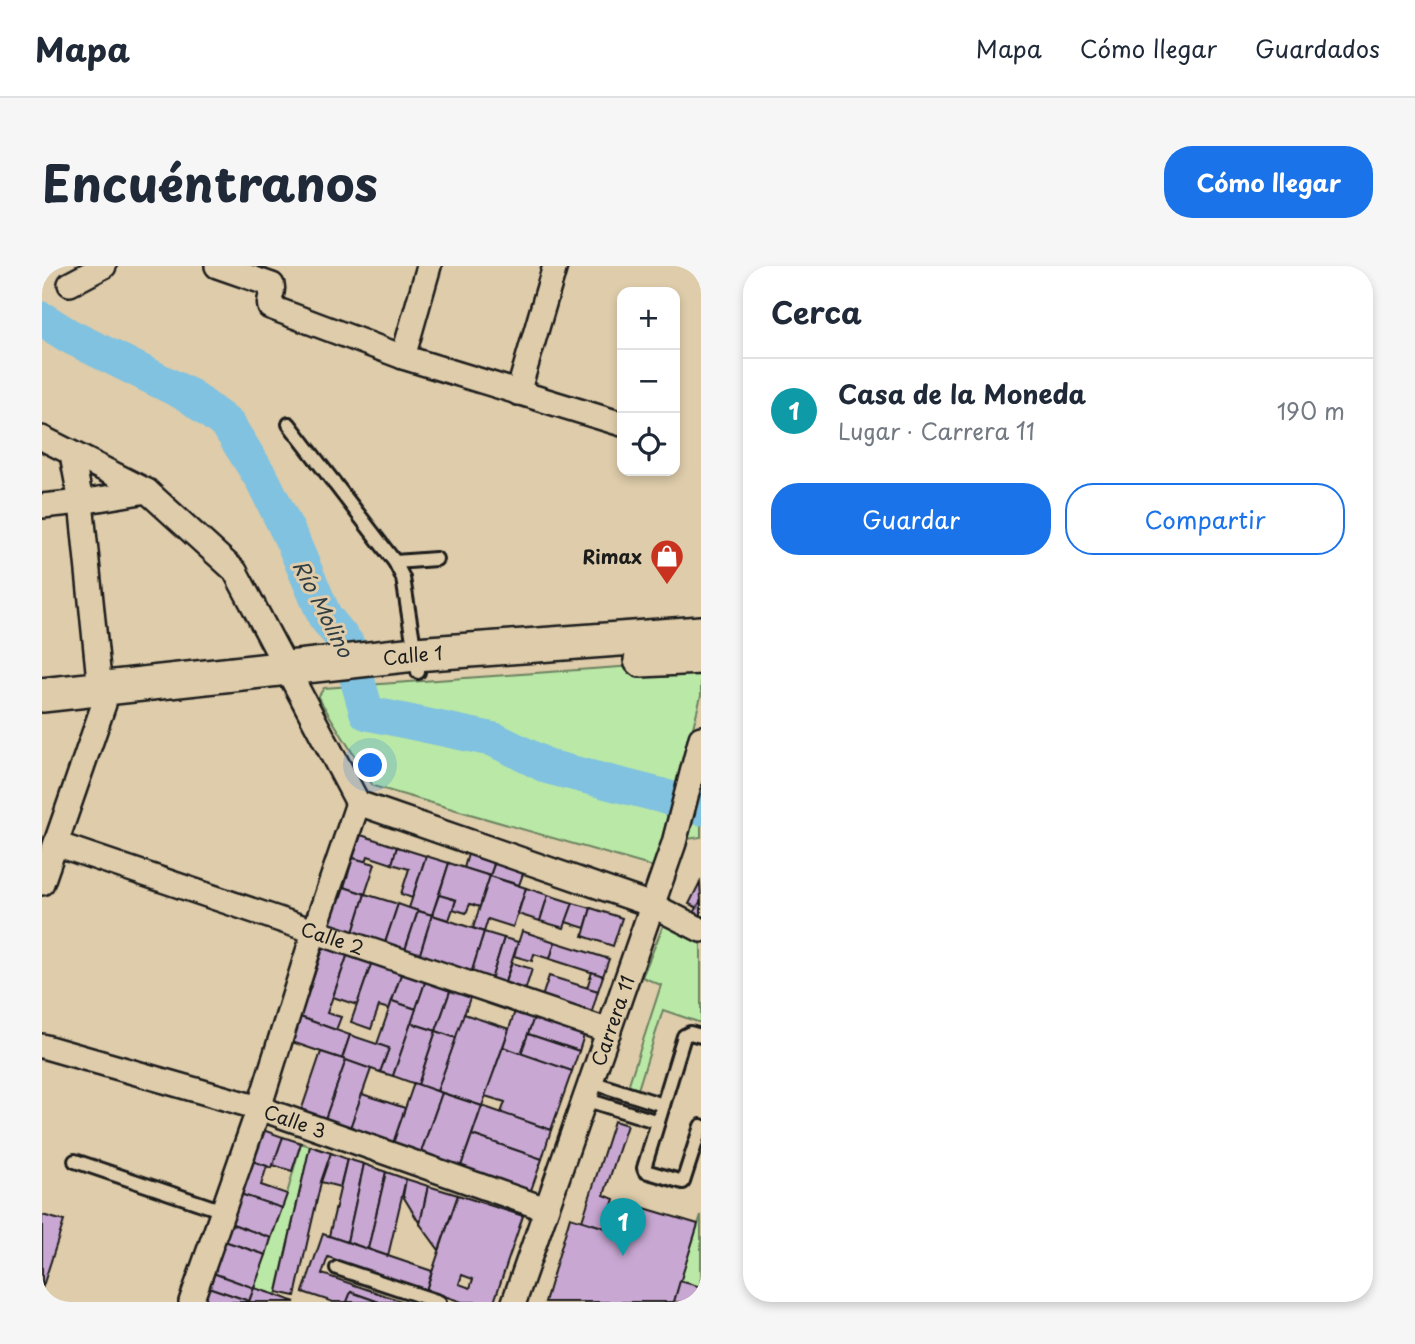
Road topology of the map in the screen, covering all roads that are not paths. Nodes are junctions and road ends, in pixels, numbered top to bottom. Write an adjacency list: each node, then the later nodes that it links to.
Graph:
1 (104, 266): 5 (street)
2 (217, 266): 6 (street)
3 (429, 266): 6 (street)
4 (555, 266): 7 (street)
5 (70, 284)
6 (403, 357): 7 (street)
7 (518, 394): 8 (street)
8 (617, 423)
9 (289, 424): 16 (lane)
10 (42, 438): 11 (street)
11 (72, 455): 12 (street); 13 (street)
12 (147, 491): 13 (street); 20 (street)
13 (81, 502): 14 (street); 22 (street)
14 (42, 506)
15 (436, 559): 16 (lane)
16 (395, 562): 19 (lane)
17 (701, 633): 19 (main road, Calle 1)
18 (701, 657): 19 (main road, Calle 1)
19 (405, 664): 20 (main road, Calle 1)
20 (302, 673): 22 (main road, Calle 1); 25 (street)
21 (42, 695): 22 (main road, Calle 1)
22 (102, 697): 23 (main road, Calle 1); 26 (street)
23 (42, 710)
24 (701, 738): 28 (street, Carrera 11)
25 (358, 803): 28 (street); 30 (street)
26 (56, 844): 27 (street); 30 (street, Calle 2)
27 (42, 883)
28 (652, 905): 29 (street); 31 (street, Carrera 11)
29 (701, 930)
30 (314, 932): 31 (street, Calle 2); 36 (street)
31 (609, 1031): 34 (street, Carrera 11)
32 (701, 1036): 35 (lane)
33 (42, 1046): 36 (street, Calle 3)
34 (587, 1091): 35 (lane); 37 (lane); 40 (street, Carrera 11)
35 (663, 1105): 37 (lane)
36 (260, 1108): 40 (street, Calle 3); 41 (street)
37 (658, 1122): 38 (lane)
38 (701, 1126)
39 (75, 1161): 41 (lane)
40 (546, 1209): 45 (street, Carrera 11)
41 (223, 1211): 43 (street)
42 (337, 1268): 44 (lane)
43 (191, 1302)
44 (439, 1302)
45 (514, 1302)

